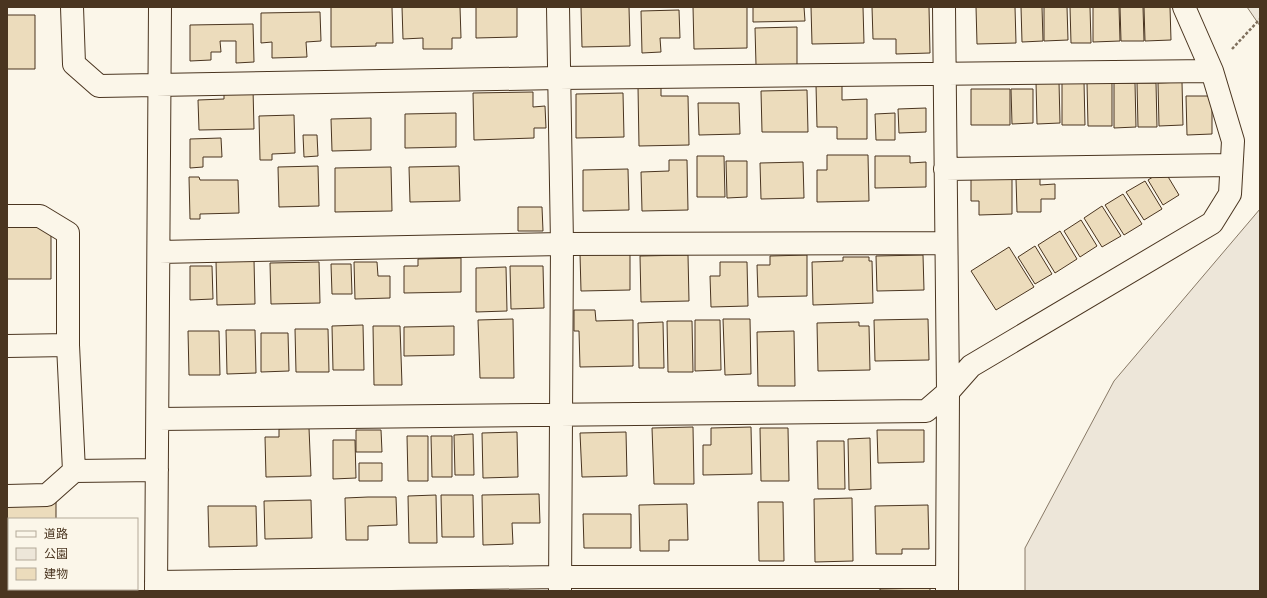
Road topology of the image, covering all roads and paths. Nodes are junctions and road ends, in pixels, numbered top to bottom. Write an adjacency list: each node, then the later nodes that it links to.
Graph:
1 (72, 7): 10 (street)
2 (160, 7): 10 (street)
3 (558, 7): 9 (street)
4 (944, 7): 8 (street)
5 (1184, 7): 7 (street)
6 (1260, 19): 7 (path)
7 (1212, 71): 8 (street); 11 (street)
8 (944, 74): 9 (street); 12 (street)
9 (559, 78): 10 (street); 15 (street)
10 (160, 84): 16 (street)
11 (1231, 165): 12 (street); 19 (street)
12 (945, 169): 14 (street)
13 (7, 216): 17 (street)
14 (946, 243): 15 (street); 19 (street)
15 (562, 244): 16 (street); 20 (street)
16 (159, 252): 21 (street)
17 (68, 345): 18 (street); 23 (street)
18 (7, 346)
19 (948, 392): 20 (street); 26 (street)
20 (561, 415): 21 (street); 25 (street)
21 (158, 419): 22 (street)
22 (157, 470): 23 (street); 27 (street)
23 (74, 471): 24 (street)
24 (7, 496)
25 (560, 584): 26 (street); 27 (street)
26 (947, 584)
27 (156, 587)

